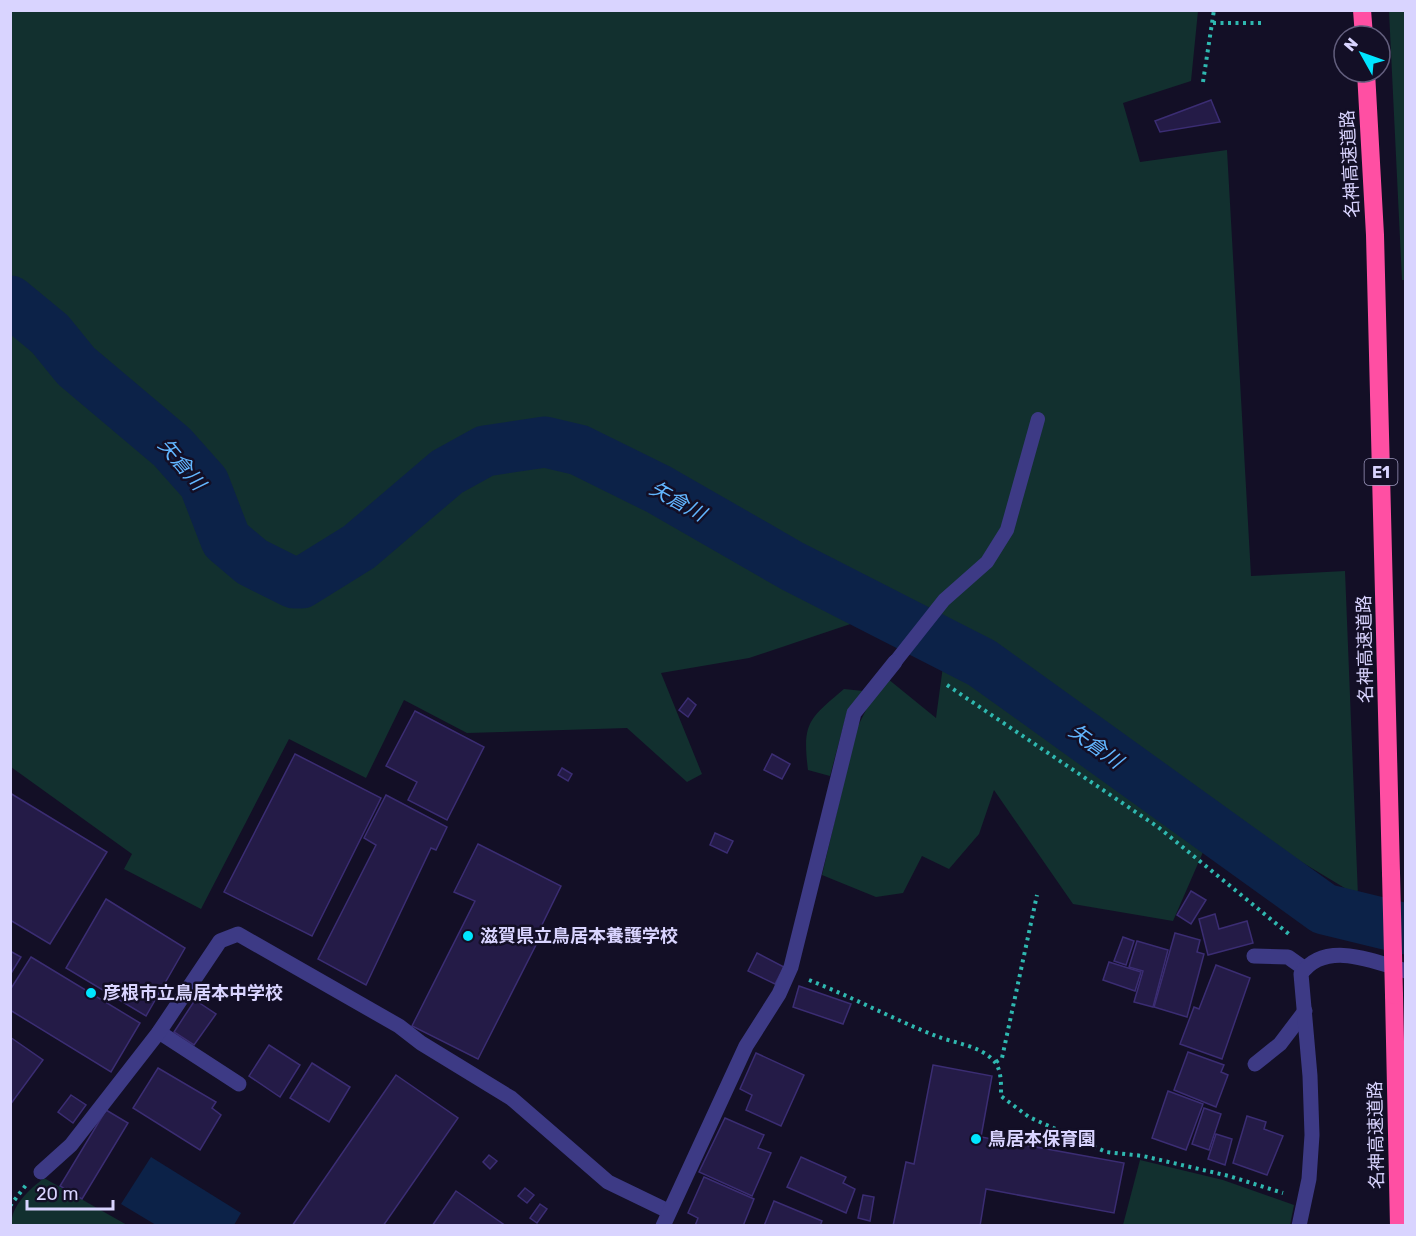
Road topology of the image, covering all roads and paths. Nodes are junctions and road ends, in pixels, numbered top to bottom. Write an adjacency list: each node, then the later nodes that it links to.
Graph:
1 (1214, 10): 2 (path)
2 (1213, 23): 3 (path); 4 (path)
3 (1261, 23)
4 (1203, 82)
5 (1367, 84): 25 (highway, 名神高速道路 / E1, bridge)
6 (1038, 420): 7 (lane)
7 (895, 662): 14 (street)
8 (947, 685): 11 (path)
9 (1036, 895): 17 (path)
10 (1254, 956): 12 (street)
11 (1322, 958): 12 (street); 13 (street)
12 (1305, 969): 15 (street)
13 (1406, 970)
14 (789, 972): 17 (path); 22 (street)
15 (1305, 1011): 18 (street); 21 (street)
16 (159, 1032): 19 (street); 20 (street); 22 (street)
17 (996, 1062): 21 (path)
18 (1255, 1064)
19 (239, 1084)
20 (41, 1172)
21 (1304, 1200): 24 (street)
22 (668, 1211): 23 (street)
23 (663, 1226)
24 (1299, 1226)
25 (1399, 1226)

